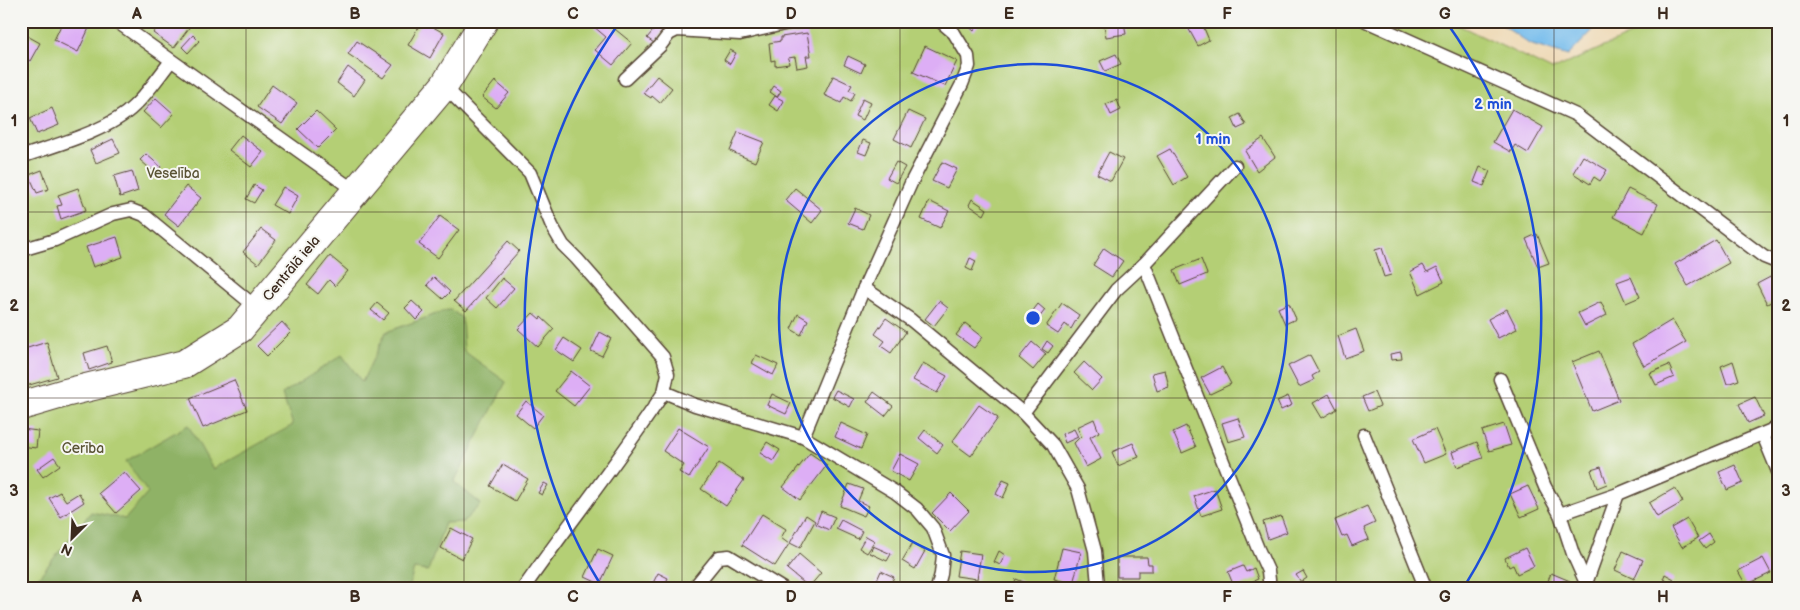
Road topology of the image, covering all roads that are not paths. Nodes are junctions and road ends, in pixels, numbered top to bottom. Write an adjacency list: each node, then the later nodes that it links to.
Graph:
1 (116, 21): 6 (lane)
2 (484, 21): 8 (street, Centrālā iela)
3 (797, 21): 7 (lane)
4 (940, 21): 15 (lane)
5 (1366, 21): 13 (lane)
6 (171, 61): 9 (lane); 11 (lane)
7 (626, 78)
8 (444, 86): 11 (street, Centrālā iela); 18 (lane)
9 (21, 157)
10 (1234, 166): 14 (lane)
11 (355, 191): 16 (street, Centrālā iela)
12 (21, 250): 16 (lane)
13 (1779, 263)
14 (1144, 264): 20 (lane); 35 (lane)
15 (864, 288): 20 (lane); 24 (lane)
16 (257, 308): 19 (street, Centrālā iela)
17 (1500, 379): 27 (lane)
18 (664, 392): 24 (lane); 30 (lane)
19 (21, 406)
20 (1023, 413): 34 (lane)
21 (1779, 427): 22 (lane)
22 (1763, 435): 25 (lane); 26 (lane)
23 (1364, 436): 36 (lane)
24 (803, 437): 33 (lane)
25 (1779, 474)
26 (1618, 494): 27 (lane); 28 (lane)
27 (1560, 514): 28 (lane)
28 (1585, 586)
29 (1779, 586): 37 (lane)
30 (524, 589)
31 (693, 589): 32 (lane)
32 (783, 589)
33 (938, 589)
34 (1097, 589)
35 (1270, 589)
36 (1426, 589)
37 (1775, 589)

